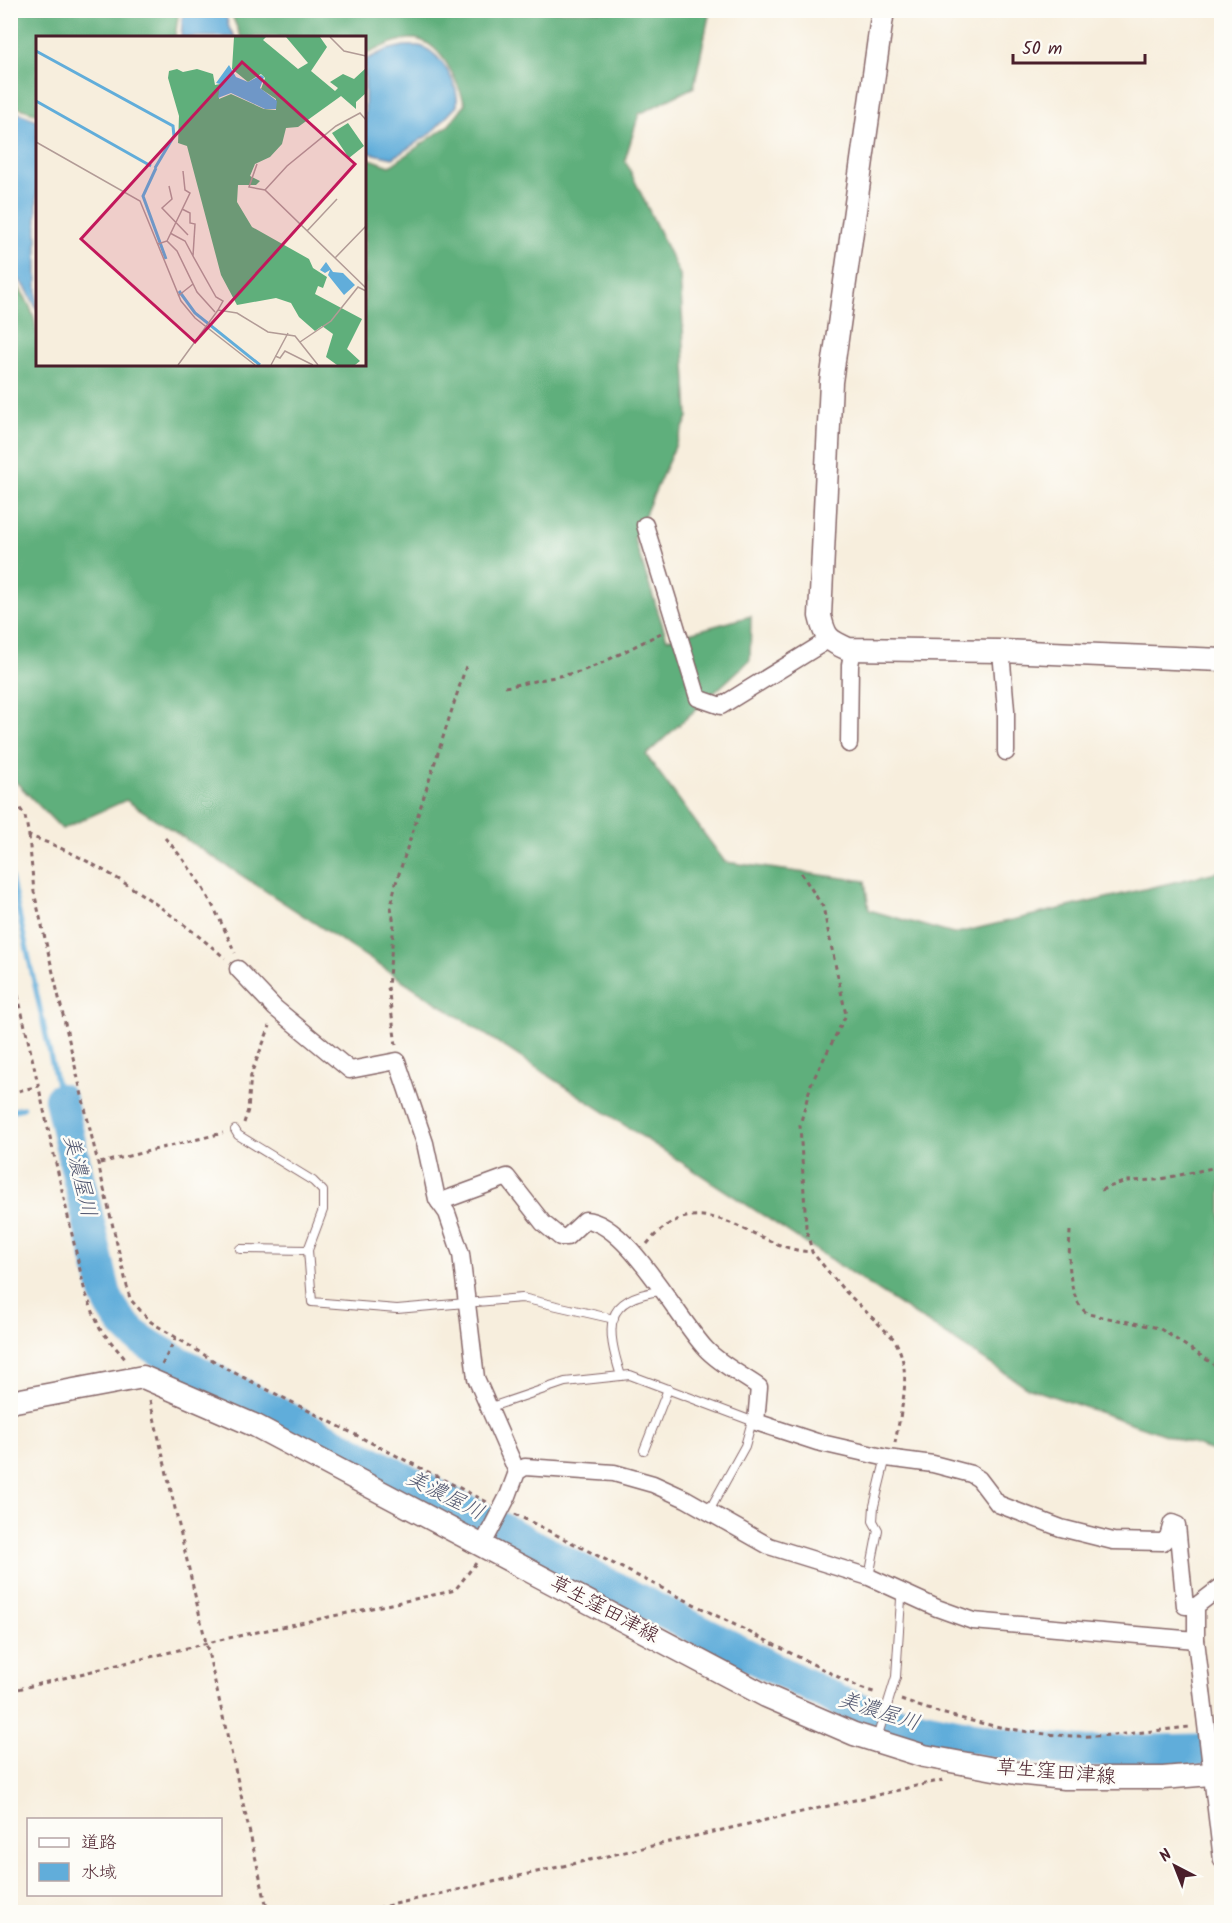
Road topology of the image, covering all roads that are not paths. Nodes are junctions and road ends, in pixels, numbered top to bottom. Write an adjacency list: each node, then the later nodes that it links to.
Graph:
1 (883, 10): 3 (main road)
2 (645, 525): 3 (street)
3 (828, 640): 4 (main road)
4 (853, 650): 5 (main road); 7 (street)
5 (1001, 651): 6 (main road); 8 (street)
6 (1221, 660)
7 (849, 744)
8 (1005, 752)
9 (238, 969): 11 (street)
10 (235, 1130): 13 (lane)
11 (439, 1202): 14 (street); 15 (street)
12 (240, 1249): 13 (lane)
13 (308, 1250): 15 (lane)
14 (661, 1291): 16 (lane); 21 (street)
15 (467, 1302): 16 (lane); 20 (street)
16 (614, 1319): 17 (lane)
17 (621, 1376): 18 (lane); 20 (lane)
18 (668, 1389): 21 (lane); 22 (lane)
19 (10, 1402): 26 (main road, 草生窪田津線)
20 (488, 1408): 24 (street)
21 (754, 1422): 23 (street); 25 (lane)
22 (644, 1450)
23 (892, 1458): 27 (lane); 30 (street)
24 (517, 1472): 25 (street); 26 (street)
25 (709, 1511): 27 (street)
26 (484, 1547): 32 (main road, 草生窪田津線)
27 (869, 1577): 29 (street)
28 (1221, 1586): 30 (street)
29 (906, 1593): 31 (street); 32 (lane)
30 (1196, 1606): 31 (street)
31 (1196, 1640): 33 (street)
32 (878, 1736): 33 (main road, 草生窪田津線)
33 (1214, 1771): 34 (street)
34 (1221, 1860)

